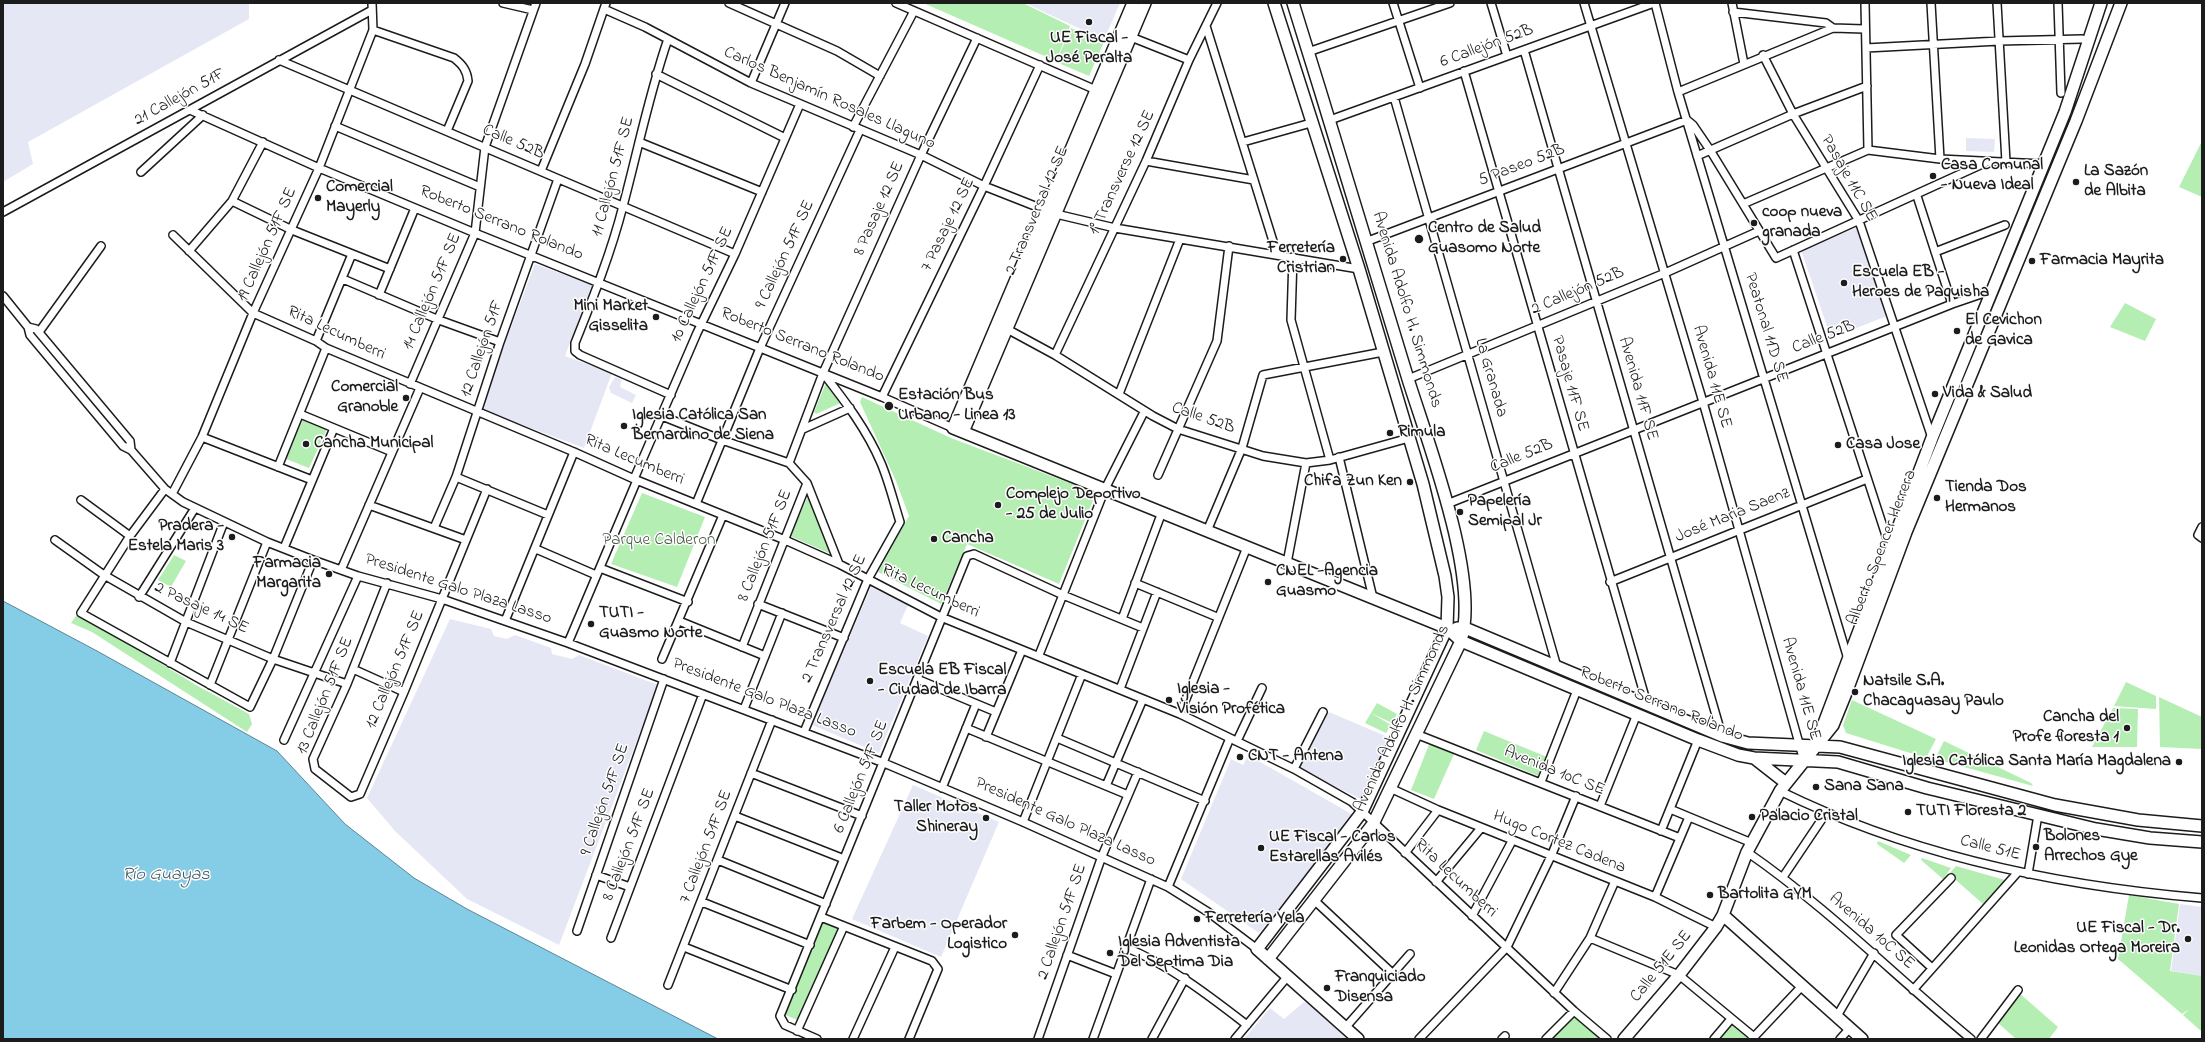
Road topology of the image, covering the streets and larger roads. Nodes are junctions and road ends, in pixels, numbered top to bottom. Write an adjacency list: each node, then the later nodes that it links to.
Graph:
1 (503, 3): 24 (street)
2 (729, 3): 28 (street)
3 (785, 3): 28 (street)
4 (896, 3): 25 (street)
5 (1133, 3): 57 (street, 2 Transversal 12 SE)
6 (1145, 3): 34 (street, 2 Transversal 12 SE)
7 (1217, 3): 29 (street, 1° Transverse 12 SE)
8 (1274, 3): 67 (street, Avenida Adolfo H. Simmonds)
9 (1293, 3): 43 (street, Avenida Adolfo H. Simmonds)
10 (1393, 3): 27 (street)
11 (1450, 3): 27 (street)
12 (1491, 3): 45 (street)
13 (1584, 3): 30 (street, Avenida 11E SE)
14 (1655, 3): 30 (street, 6 Callejón 52B); 58 (street, Peatonal 11D SE)
15 (1732, 3): 26 (street)
16 (1865, 3): 32 (street)
17 (1932, 3): 40 (street)
18 (1997, 3): 39 (street)
19 (2058, 3): 36 (street)
20 (2101, 3): 85 (street, Alberto Spencer Herrera)
21 (2121, 3): 295 (street, Alberto Spencer Herrera)
22 (605, 6): 37 (street, Carlos Benjamín Rosales Llaguno); 89 (street)
23 (372, 7): 33 (street, 19 Callejón 51F SE); 46 (street, 21 Callejón 51F)
24 (534, 7): 76 (street, 14 Callejón 51F SE)
25 (914, 11): 35 (street); 52 (street, 9 Callejón 51F SE)
26 (1733, 12): 31 (street); 48 (street)
27 (1399, 22): 43 (street); 55 (street)
28 (777, 24): 52 (street); 53 (street)
29 (1206, 26): 47 (street, 1° Transverse 12 SE); 74 (street)
30 (1591, 26): 42 (street, 6 Callejón 52B); 75 (street, Avenida 11E SE)
31 (1833, 28): 32 (street); 44 (street)
32 (1864, 29): 41 (street)
33 (373, 30): 56 (street, 19 Callejón 51F SE); 70 (street)
34 (1131, 37): 47 (street); 103 (street, 2 Transversal 12 SE)
35 (977, 38): 49 (street); 79 (street, 8 Pasaje 12 SE)
36 (2059, 38): 38 (street); 39 (street); 59 (street)
37 (668, 39): 51 (street, 11 Callejón 51F SE); 53 (street, Carlos Benjamín Rosales Llaguno)
38 (2082, 39)
39 (1999, 41): 40 (street); 84 (street)
40 (1934, 44): 41 (street); 81 (street)
41 (1866, 48): 54 (street)
42 (1524, 50): 45 (street, 6 Callejón 52B); 88 (street, Avenida 11F SE)
43 (1308, 52): 65 (street, Avenida Adolfo H. Simmonds)
44 (1763, 55): 48 (street); 63 (street, Pasaje 11C SE)
45 (1507, 56): 50 (street, 6 Callejón 52B)
46 (279, 60): 56 (street, Calle 52B); 62 (street, 21 Callejón 51F)
47 (1189, 60): 82 (street, 1° Transverse 12 SE)
48 (1744, 64): 58 (street)
49 (1040, 65): 57 (street); 93 (street, 7 Pasaje 12 SE)
50 (1464, 71): 55 (street, 6 Callejón 52B); 95 (street, Pasaje 11F SE)
51 (656, 74): 71 (street); 73 (street, 11 Callejón 51F SE)
52 (880, 76): 69 (street, 9 Callejón 51F SE)
53 (751, 83): 61 (street, Carlos Benjamín Rosales Llaguno)
54 (1867, 86): 63 (street); 78 (street)
55 (1420, 88): 60 (street, 6 Callejón 52B)
56 (350, 89): 68 (street, 19 Callejón 51F SE); 70 (street, Calle 52B)
57 (1096, 90): 103 (street, 2 Transversal 12 SE)
58 (1678, 92): 66 (street, Peatonal 11D SE)
59 (2061, 93)
60 (1394, 96): 65 (street, 6 Callejón 52B); 104 (street, La Granada)
61 (800, 104): 69 (street, Carlos Benjamín Rosales Llaguno); 71 (street, 10 Callejón 51F SE)
62 (190, 110): 64 (street, Roberto Serrano Rolando); 102 (street, 21 Callejón 51F)
63 (1793, 114): 77 (street); 87 (street, Pasaje 11C SE)
64 (203, 115): 72 (street, Roberto Serrano Rolando); 90 (street)
65 (1330, 120): 113 (street, Avenida Adolfo H. Simmonds)
66 (1687, 120): 75 (street, 5 Paseo 52B); 77 (street); 80 (street, Peatonal 11D SE)
67 (1311, 122): 74 (street); 125 (street, Avenida Adolfo H. Simmonds)
68 (335, 126): 86 (street, 19 Callejón 51F SE); 94 (street)
69 (857, 128): 79 (street, Carlos Benjamín Rosales Llaguno); 146 (street, 9 Callejón 51F SE)
70 (447, 131): 76 (street, Calle 52B)
71 (785, 138): 96 (street, 10 Callejón 51F SE)
72 (263, 142): 86 (street, Roberto Serrano Rolando); 98 (street)
73 (639, 142): 96 (street); 100 (street, 11 Callejón 51F SE)
74 (1243, 142): 92 (street)
75 (1625, 144): 88 (street, 5 Paseo 52B); 127 (street, Avenida 11E SE)
76 (485, 147): 89 (street, Calle 52B); 94 (street, 14 Callejón 51F SE)
77 (1710, 150): 80 (street); 99 (street)
78 (1868, 150): 81 (street); 87 (street)
79 (921, 155): 93 (street, Carlos Benjamín Rosales Llaguno); 152 (street, 8 Pasaje 12 SE)
80 (1697, 156): 116 (street, Peatonal 11D SE)
81 (1940, 159): 83 (street)
82 (1146, 161): 92 (street); 107 (street, 1° Transverse 12 SE)
83 (1989, 161): 84 (street); 97 (street)
84 (2006, 162): 85 (street)
85 (2043, 164): 130 (street, Alberto Spencer Herrera)
86 (319, 168): 101 (street, Roberto Serrano Rolando); 108 (street, 19 Callejón 51F SE)
87 (1826, 168): 99 (street); 105 (street, Pasaje 11C SE)
88 (1558, 169): 95 (street, 5 Paseo 52B); 133 (street, Avenida 11F SE)
89 (541, 171): 91 (street, Calle 52B)
90 (141, 172)
91 (558, 179): 100 (street, Calle 52B); 123 (street, 12 Callejón 51F)
92 (1254, 180): 122 (street)
93 (984, 186): 103 (street, Carlos Benjamín Rosales Llaguno); 159 (street, 7 Pasaje 12 SE)
94 (480, 187): 110 (street, 14 Callejón 51F SE)
95 (1499, 191): 104 (street, 5 Paseo 52B); 138 (street, Pasaje 11F SE)
96 (762, 192): 121 (street, 10 Callejón 51F SE)
97 (1917, 196): 105 (street); 119 (street)
98 (232, 201): 108 (street); 118 (street)
99 (1742, 204): 109 (street)
100 (623, 207): 121 (street, Calle 52B); 129 (street, 11 Callejón 51F SE)
101 (415, 208): 110 (street, Roberto Serrano Rolando); 126 (street)
102 (3, 212)
103 (1050, 212): 107 (street, Carlos Benjamín Rosales Llaguno); 141 (street, 2 Transversal 12 SE); 170 (street, 2 Transversal 12 SE)
104 (1428, 218): 113 (street, 5 Paseo 52B); 150 (street, La Granada)
105 (1859, 221): 117 (street); 140 (street, Pasaje 11C SE)
106 (2005, 225): 119 (street)
107 (1115, 228): 112 (street, Carlos Benjamín Rosales Llaguno); 149 (street, 1° Transverse 12 SE)
108 (292, 230): 120 (street); 135 (street, 19 Callejón 51F SE)
109 (1759, 231): 116 (street, 2 Callejón 52B); 117 (street)
110 (475, 233): 123 (street, Roberto Serrano Rolando); 136 (street, 14 Callejón 51F SE)
111 (173, 235): 118 (street, Rita Lecumberri)
112 (1180, 239): 115 (street, Carlos Benjamín Rosales Llaguno); 157 (street)
113 (1368, 241): 154 (street, Avenida Adolfo H. Simmonds)
114 (101, 246): 142 (street)
115 (1229, 246): 122 (street, Carlos Benjamín Rosales Llaguno); 168 (street)
116 (1725, 247): 127 (street, 2 Callejón 52B); 153 (street, Peatonal 11D SE)
117 (1793, 250): 148 (street)
118 (189, 251): 135 (street, Rita Lecumberri)
119 (1935, 252): 134 (street)
120 (352, 254): 126 (street); 128 (street)
121 (735, 254): 137 (street, 10 Callejón 51F SE)
122 (1277, 254): 124 (street, Carlos Benjamín Rosales Llaguno)
123 (531, 255): 129 (street, Roberto Serrano Rolando); 144 (street, 12 Callejón 51F)
124 (1293, 257): 125 (street, Carlos Benjamín Rosales Llaguno); 151 (street)
125 (1358, 269): 147 (street, Avenida Adolfo H. Simmonds)
126 (390, 270): 131 (street)
127 (1665, 273): 133 (street, 2 Callejón 52B); 160 (street, Avenida 11E SE)
128 (342, 279): 131 (street); 143 (street)
129 (599, 282): 137 (street, Roberto Serrano Rolando); 158 (street, 11 Callejón 51F SE)
130 (1990, 292): 134 (street, Calle 52B); 173 (street, Alberto Spencer Herrera)
131 (380, 295): 136 (street)
132 (3, 296): 139 (street, Presidente Galo Plaza Lasso)
133 (1596, 301): 138 (street, 2 Callejón 52B); 169 (street, Avenida 11F SE)
134 (1952, 304): 140 (street, Calle 52B)
135 (253, 313): 143 (street, Rita Lecumberri); 171 (street, 19 Callejón 51F SE)
136 (439, 320): 144 (street); 155 (street, 14 Callejón 51F SE)
137 (702, 324): 146 (street, Roberto Serrano Rolando); 158 (street, 10 Callejón 51F SE)
138 (1537, 326): 150 (street, 2 Callejón 52B); 179 (street, Pasaje 11F SE)
139 (28, 327): 142 (street, Presidente Galo Plaza Lasso); 176 (street, Presidente Galo Plaza Lasso)
140 (1894, 327): 148 (street, Calle 52B); 173 (street, Pasaje 11C SE)
141 (1007, 329): 149 (street, Calle 52B); 170 (street, 2 Transversal 12 SE)
142 (39, 332): 176 (street, Presidente Galo Plaza Lasso)
143 (316, 342): 145 (street, Rita Lecumberri)
144 (500, 342): 162 (street, 12 Callejón 51F)
145 (326, 348): 155 (street, Rita Lecumberri); 164 (street)
146 (760, 348): 152 (street, Roberto Serrano Rolando); 174 (street, 9 Callejón 51F SE)
147 (1383, 352): 151 (street); 172 (street, Avenida Adolfo H. Simmonds)
148 (1827, 354): 153 (street, Calle 52B); 187 (street)
149 (1055, 355): 157 (street, Calle 52B)
150 (1468, 355): 154 (street, 2 Callejón 52B); 190 (street, La Granada)
151 (1304, 368): 175 (street); 181 (street)
152 (823, 372): 159 (street, Roberto Serrano Rolando); 161 (street); 167 (street)
153 (1764, 378): 160 (street, Calle 52B); 200 (street, Peatonal 11D SE)
154 (1408, 380): 198 (street, Avenida Adolfo H. Simmonds)
155 (410, 384): 156 (street, Rita Lecumberri)
156 (420, 388): 162 (street, Rita Lecumberri); 177 (street)
157 (1119, 394): 163 (street, Calle 52B)
158 (671, 395): 165 (street, 10 Callejón 51F SE)
159 (882, 397): 170 (street, Roberto Serrano Rolando)
160 (1703, 402): 169 (street, Calle 52B); 209 (street, Avenida 11E SE)
161 (850, 408): 167 (street); 229 (street, 2 Transversal 12 SE)
162 (477, 412): 178 (street, Rita Lecumberri); 186 (street, 12 Callejón 51F)
163 (1144, 412): 168 (street, Calle 52B); 194 (street)
164 (300, 414): 166 (street); 184 (street)
165 (662, 416): 174 (street); 189 (street, 10 Callejón 51F SE)
166 (334, 428): 177 (street); 188 (street)
167 (803, 429): 182 (street)
168 (1178, 429): 175 (street, Calle 52B); 185 (street)
169 (1634, 429): 179 (street, Calle 52B); 220 (street, Avenida 11F SE)
170 (958, 430): 194 (street, Roberto Serrano Rolando)
171 (202, 437): 184 (street); 195 (street, 19 Callejón 51F SE)
172 (1408, 438): 180 (street, Calle 52B); 248 (street, Avenida Adolfo H. Simmonds)
173 (1932, 438): 219 (street, Alberto Spencer Herrera)
174 (722, 440): 182 (street); 197 (street, 9 Callejón 51F SE)
175 (1242, 448): 183 (street, Calle 52B); 208 (street)
176 (131, 450): 192 (street, Presidente Galo Plaza Lasso)
177 (392, 452): 199 (street)
178 (574, 452): 189 (street, Rita Lecumberri); 203 (street)
179 (1573, 453): 190 (street, Calle 52B); 230 (street, Pasaje 11F SE)
180 (1339, 457): 181 (street, Calle 52B); 236 (street)
181 (1330, 460): 183 (street, Calle 52B)
182 (789, 463): 191 (street, 8 Callejón 51F SE)
183 (1306, 463): 222 (street)
184 (278, 467): 188 (street)
185 (1158, 475)
186 (456, 476): 193 (street); 207 (street, 12 Callejón 51F)
187 (1867, 479): 200 (street, José Maria Saenz); 219 (street)
188 (312, 480): 217 (street)
189 (636, 480): 197 (street, Rita Lecumberri); 224 (street, 10 Callejón 51F SE)
190 (1504, 480): 198 (street, Calle 52B); 262 (street, La Granada)
191 (807, 483): 214 (street, 8 Callejón 51F SE); 223 (street)
192 (165, 489): 195 (street, Presidente Galo Plaza Lasso); 210 (street)
193 (487, 489): 203 (street); 213 (street, 12 Callejón 51F SE)
194 (1105, 489): 202 (street, Roberto Serrano Rolando); 234 (street)
195 (172, 494): 201 (street, Presidente Galo Plaza Lasso)
196 (81, 500): 210 (street)
197 (696, 504): 204 (street, Rita Lecumberri)
198 (1446, 504): 249 (street, Avenida Adolfo H. Simmonds)
199 (369, 505): 207 (street); 225 (street)
200 (1802, 505): 209 (street, José Maria Saenz); 260 (street, Peatonal 11D SE)
201 (195, 508): 205 (street, Presidente Galo Plaza Lasso); 235 (street)
202 (1162, 512): 208 (street, Roberto Serrano Rolando); 232 (street)
203 (548, 515): 218 (street)
204 (723, 515): 214 (street, Rita Lecumberri); 238 (street)
205 (224, 522): 215 (street, Presidente Galo Plaza Lasso); 246 (street)
206 (2202, 527): 211 (street)
207 (434, 528): 213 (street)
208 (1207, 531): 216 (street, Roberto Serrano Rolando)
209 (1740, 531): 220 (street, José Maria Saenz); 294 (street, Avenida 11E SE)
210 (130, 536): 226 (street)
211 (2200, 536)
212 (55, 540): 226 (street, 2 Pasaje 14 SE)
213 (466, 540): 237 (street, 12 Callejón 51F SE)
214 (785, 540): 223 (street, Rita Lecumberri); 239 (street, 8 Callejón 51F SE)
215 (268, 542): 217 (street, Presidente Galo Plaza Lasso); 251 (street)
216 (1247, 547): 222 (street, Roberto Serrano Rolando); 242 (street)
217 (284, 548): 221 (street, Presidente Galo Plaza Lasso)
218 (536, 549): 227 (street); 244 (street)
219 (1890, 549): 260 (street, Alberto Spencer Herrera)
220 (1670, 558): 230 (street, José Maria Saenz); 287 (street, Avenida 11F SE)
221 (313, 560): 225 (street, Presidente Galo Plaza Lasso); 258 (street)
222 (1288, 563): 236 (street, Roberto Serrano Rolando)
223 (839, 564): 229 (street, Rita Lecumberri)
224 (600, 568): 227 (street, 10 Callejón 51F SE); 238 (street)
225 (341, 570): 228 (street, Presidente Galo Plaza Lasso)
226 (104, 575): 235 (street, 2 Pasaje 14 SE); 261 (street)
227 (596, 575): 253 (street, 10 Callejón 51F SE)
228 (358, 576): 231 (street, Presidente Galo Plaza Lasso); 264 (street)
229 (868, 579): 241 (street, Rita Lecumberri); 250 (street, 2 Transversal 12 SE)
230 (1610, 582): 277 (street, Pasaje 11F SE)
231 (387, 583): 237 (street, Presidente Galo Plaza Lasso); 263 (street, 13 Callejón 51F SE)
232 (1135, 583): 233 (street); 243 (street)
233 (1157, 592): 242 (street); 247 (street)
234 (1063, 595): 241 (street, 6 Callejón 51F SE); 243 (street); 256 (street)
235 (139, 597): 246 (street, 2 Pasaje 14 SE)
236 (1373, 598): 248 (street, Roberto Serrano Rolando)
237 (442, 599): 244 (street, Presidente Galo Plaza Lasso); 273 (street, 12 Callejón 51F SE)
238 (688, 602): 245 (street)
239 (758, 604): 240 (street); 254 (street, 8 Callejón 51F SE)
240 (782, 613): 250 (street); 257 (street)
241 (941, 617): 255 (street, Rita Lecumberri); 267 (street, 6 Callejón 51F SE)
242 (1217, 617): 281 (street)
243 (1122, 619): 247 (street)
244 (505, 621): 253 (street, Presidente Galo Plaza Lasso)
245 (680, 621): 254 (street); 259 (street)
246 (186, 622): 251 (street, 2 Pasaje 14 SE); 261 (street)
247 (1144, 628): 271 (street)
248 (1447, 628): 249 (street, Roberto Serrano Rolando); 252 (street, Roberto Serrano Rolando); 316 (street, Avenida Adolfo H. Simmonds)
249 (1465, 628): 252 (street, Avenida Adolfo H. Simmonds); 262 (street, Roberto Serrano Rolando)
250 (844, 638): 285 (street, 2 Transversal 12 SE)
251 (230, 639): 258 (street, 2 Pasaje 14 SE); 269 (street)
252 (1461, 641): 272 (street, Roberto Serrano Rolando); 286 (street, Avenida Adolfo H. Simmonds)
253 (568, 643): 266 (street, Presidente Galo Plaza Lasso)
254 (742, 647): 257 (street)
255 (1022, 650): 256 (street, Rita Lecumberri); 279 (street)
256 (1039, 655): 265 (street, Rita Lecumberri)
257 (765, 656): 278 (street)
258 (273, 659): 264 (street, 2 Pasaje 14 SE); 269 (street)
259 (662, 659)
260 (1848, 660): 295 (street, Alberto Spencer Herrera)
261 (170, 663): 269 (street)
262 (1557, 667): 277 (street, Roberto Serrano Rolando)
263 (353, 669): 268 (street, 13 Callejón 51F SE); 273 (street)
264 (314, 673): 268 (street, 2 Pasaje 14 SE); 291 (street)
265 (1082, 674): 271 (street, Rita Lecumberri); 289 (street)
266 (664, 679): 274 (street, Presidente Galo Plaza Lasso); 338 (street, 9 Callejón 51F SE)
267 (917, 680): 276 (street); 299 (street, 6 Callejón 51F SE)
268 (347, 684): 309 (street, 13 Callejón 51F SE)
269 (210, 685)
270 (1262, 688): 293 (street)
271 (1120, 689): 275 (street, Rita Lecumberri)
272 (1577, 690): 282 (street, Roberto Serrano Rolando); 304 (street)
273 (404, 692): 309 (street, 12 Callejón 51F SE)
274 (703, 694): 278 (street, Presidente Galo Plaza Lasso); 344 (street, 8 Callejón 51F SE)
275 (1143, 699): 281 (street, Rita Lecumberri); 300 (street)
276 (976, 704): 279 (street); 284 (street)
277 (1646, 704): 287 (street, Roberto Serrano Rolando)
278 (744, 709): 283 (street, Presidente Galo Plaza Lasso)
279 (996, 712): 288 (street)
280 (1323, 712): 301 (street)
281 (1180, 714): 290 (street, Rita Lecumberri)
282 (1637, 714): 292 (street, Roberto Serrano Rolando); 313 (street)
283 (772, 720): 285 (street, Presidente Galo Plaza Lasso); 303 (street, 7 Callejón 51F SE)
284 (966, 728): 288 (street); 307 (street)
285 (804, 732): 299 (street, Presidente Galo Plaza Lasso)
286 (1416, 734): 304 (street, Avenida 10C SE); 308 (street, Avenida Adolfo H. Simmonds)
287 (1722, 736): 294 (street, Roberto Serrano Rolando)
288 (986, 737): 298 (street)
289 (1057, 738): 298 (street); 300 (street)
290 (1230, 738): 293 (street, Rita Lecumberri); 312 (street)
291 (284, 740)
292 (1698, 740): 296 (street, Roberto Serrano Rolando); 314 (street)
293 (1237, 741): 301 (street, Rita Lecumberri)
294 (1801, 744): 295 (street, Roberto Serrano Rolando); 297 (street, Avenida 11E SE)
295 (1816, 745): 297 (street, Alberto Spencer Herrera); 324 (street, Roberto Serrano Rolando)
296 (1754, 758): 297 (street, Roberto Serrano Rolando); 306 (street)
297 (1804, 761): 306 (street, Alberto Spencer Herrera); 318 (street, Roberto Serrano Rolando)
298 (1047, 762): 305 (street); 322 (street)
299 (884, 763): 307 (street, Presidente Galo Plaza Lasso); 320 (street, 6 Callejón 51F SE)
300 (1116, 763): 302 (street); 305 (street)
301 (1294, 769): 316 (street, Rita Lecumberri)
302 (1138, 772): 310 (street, 2 Callejón 51F SE); 312 (street)
303 (751, 773): 319 (street, 7 Callejón 51F SE); 320 (street)
304 (1541, 782): 311 (street, Avenida 10C SE)
305 (1106, 786): 310 (street)
306 (1783, 787): 317 (street, Calle 51E); 330 (street, Alberto Spencer Herrera)
307 (942, 788): 322 (street, Presidente Galo Plaza Lasso)
308 (1390, 788): 315 (street, Hugo Cortez Cadena); 323 (street, Avenida Adolfo H. Simmonds)
309 (360, 794)
310 (1128, 795): 333 (street, 2 Callejón 51F SE)
311 (1576, 796): 313 (street, Avenida 10C SE); 332 (street)
312 (1205, 801): 345 (street)
313 (1600, 806): 326 (street, Avenida 10C SE)
314 (1670, 808): 321 (street, Avenida 10C SE); 326 (street)
315 (1438, 810): 325 (street, Hugo Cortez Cadena); 331 (street)
316 (1362, 812): 323 (street, Rita Lecumberri); 364 (street, Avenida Adolfo H. Simmonds)
317 (1826, 813): 336 (street, Calle 51E); 339 (street)
318 (2038, 815): 329 (street, Roberto Serrano Rolando); 337 (street)
319 (735, 816): 334 (street); 335 (street, 7 Callejón 51F SE)
320 (862, 816): 334 (street, 6 Callejón 51F SE)
321 (1689, 817): 327 (street); 330 (street, Avenida 10C SE)
322 (1023, 822): 333 (street, Presidente Galo Plaza Lasso)
323 (1373, 824): 331 (street, Rita Lecumberri); 348 (street, Avenida Adolfo H. Simmonds)
324 (2202, 826)
325 (1481, 828): 328 (street, Hugo Cortez Cadena); 343 (street)
326 (1661, 831): 327 (street, Avenida 10C SE)
327 (1680, 838): 346 (street)
328 (1512, 841): 332 (street, Hugo Cortez Cadena); 352 (street)
329 (2202, 842)
330 (1750, 848): 339 (street, Avenida 10C SE); 351 (street, Alberto Spencer Herrera)
331 (1405, 852): 343 (street, Rita Lecumberri)
332 (1552, 854): 342 (street, Hugo Cortez Cadena); 363 (street)
333 (1102, 856): 341 (street, Presidente Galo Plaza Lasso); 367 (street, 2 Callejón 51F SE)
334 (844, 859): 350 (street, 6 Callejón 51F SE)
335 (718, 860): 349 (street, 7 Callejón 51F SE); 350 (street)
336 (2018, 872): 337 (street, Calle 51E); 369 (street)
337 (2028, 874): 347 (street, Calle 51E)
338 (596, 875): 344 (street); 356 (street, 9 Callejón 51F SE)
339 (1783, 877): 365 (street, Avenida 10C SE)
340 (1951, 878): 369 (street)
341 (1151, 879): 345 (street, Presidente Galo Plaza Lasso); 360 (street)
342 (1615, 881): 346 (street, Hugo Cortez Cadena); 358 (street)
343 (1436, 882): 352 (street, Rita Lecumberri)
344 (630, 887): 357 (street, 8 Callejón 51F SE)
345 (1168, 887): 364 (street, Presidente Galo Plaza Lasso)
346 (1655, 898): 355 (street, Hugo Cortez Cadena)
347 (2202, 898)
348 (1314, 900): 368 (street, Avenida Adolfo H. Simmonds); 370 (street)
349 (702, 902): 359 (street); 361 (street, 7 Callejón 51F SE)
350 (826, 904): 353 (street, 6 Callejón 51F SE)
351 (1723, 915): 355 (street, Calle 51E SE); 376 (street)
352 (1472, 916): 363 (street, Rita Lecumberri)
353 (821, 917): 354 (street); 359 (street, 6 Callejón 51F SE)
354 (844, 926): 362 (street); 387 (street)
355 (1716, 927): 372 (street, Calle 51E SE)
356 (577, 931)
357 (611, 938)
358 (1590, 938): 372 (street); 380 (street)
359 (810, 945): 377 (street, 6 Callejón 51F SE)
360 (1125, 946): 371 (street); 374 (street)
361 (684, 947): 375 (street, 7 Callejón 51F SE); 377 (street)
362 (894, 947): 390 (street); 391 (street)
363 (1507, 947): 380 (street, Rita Lecumberri); 397 (street)
364 (1257, 949): 368 (street, Presidente Galo Plaza Lasso)
365 (1874, 953): 378 (street, Avenida 10C SE); 382 (street)
366 (1410, 954): 370 (street)
367 (1067, 956): 371 (street); 392 (street, 2 Callejón 51F SE)
368 (1268, 959): 373 (street, Presidente Galo Plaza Lasso)
369 (1932, 968): 378 (street)
370 (1392, 972): 385 (street)
371 (1116, 974): 393 (street)
372 (1680, 975): 383 (street); 400 (street, Calle 51E SE)
373 (1288, 976): 384 (street); 385 (street, Presidente Galo Plaza Lasso)
374 (1185, 978): 384 (street); 394 (street)
375 (668, 985)
376 (1803, 985): 382 (street); 388 (street)
377 (792, 990): 387 (street, 6 Callejón 51F SE)
378 (1912, 990): 404 (street, Avenida 10C SE)
379 (2018, 990): 405 (street)
380 (1554, 993): 381 (street, Rita Lecumberri)
381 (1574, 1011): 398 (street); 399 (street, Rita Lecumberri)
382 (1837, 1016): 386 (street)
383 (1732, 1019): 388 (street); 401 (street)
384 (1247, 1025): 395 (street)
385 (1345, 1028): 396 (street, Presidente Galo Plaza Lasso)
386 (1850, 1028): 402 (street); 403 (street)
387 (798, 1031): 389 (street)
388 (1753, 1038)
389 (817, 1039)
390 (853, 1039)
391 (909, 1039)
392 (1038, 1039)
393 (1093, 1039)
394 (1152, 1039)
395 (1235, 1039)
396 (1358, 1039)
397 (1419, 1039)
398 (1546, 1039)
399 (1607, 1039)
400 (1624, 1039)
401 (1714, 1039)
402 (1840, 1039)
403 (1862, 1039)
404 (1971, 1039)
405 (1981, 1039)

